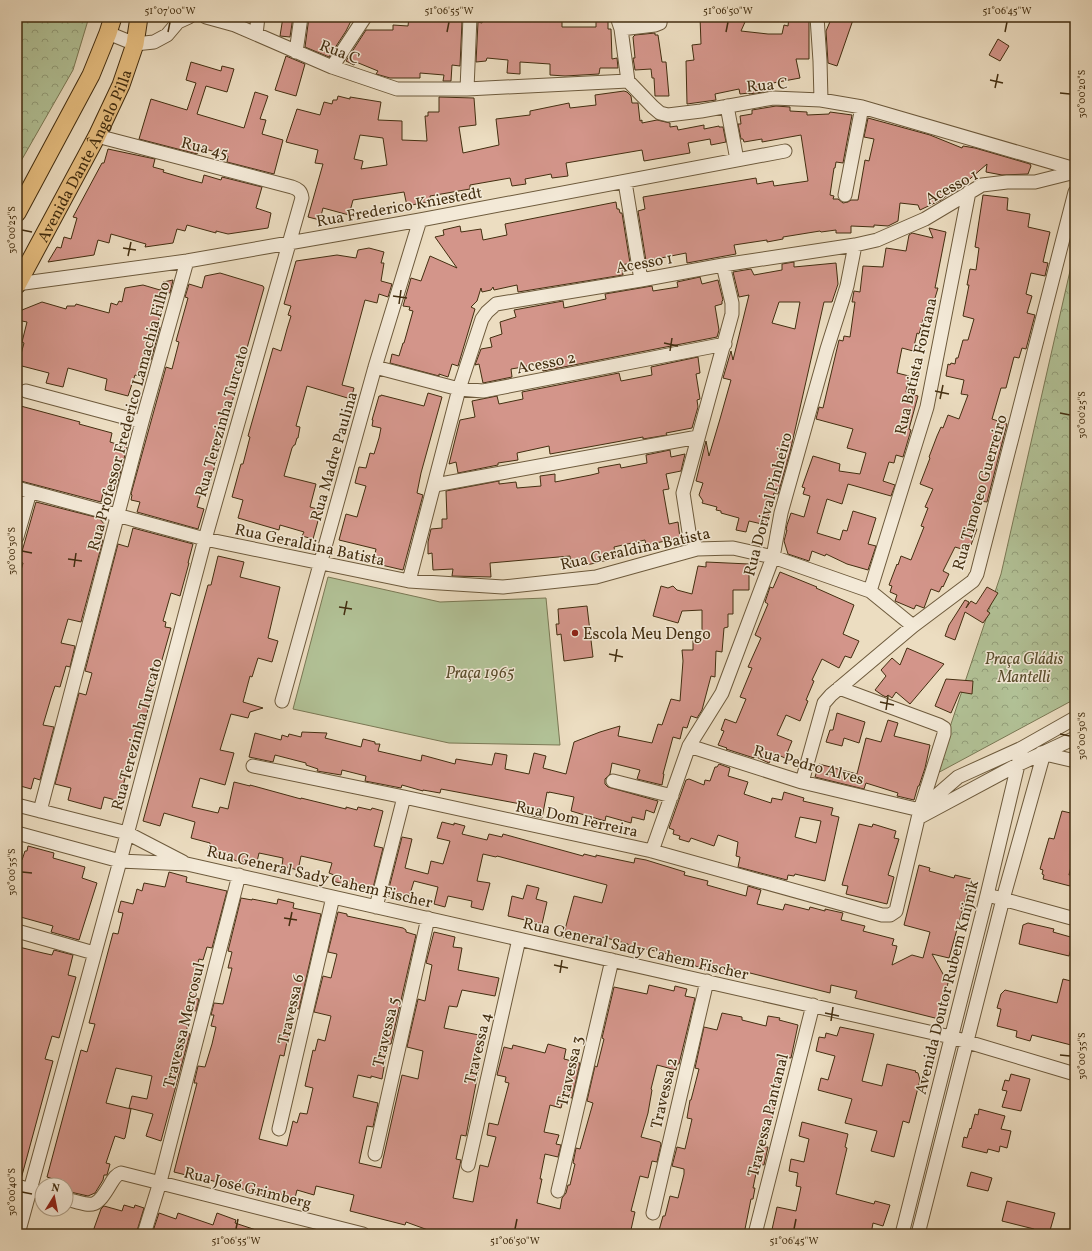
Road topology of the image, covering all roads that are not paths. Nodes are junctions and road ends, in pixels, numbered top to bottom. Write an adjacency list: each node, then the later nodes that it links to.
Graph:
1 (139, 17): 13 (main road, Avenida Dante Ângelo Pilla)
2 (189, 17): 13 (street)
3 (211, 17): 12 (street, Rua C)
4 (258, 17): 12 (street)
5 (301, 17): 14 (street)
6 (365, 17): 15 (street)
7 (470, 17): 17 (street)
8 (661, 17): 10 (street)
9 (817, 17): 18 (street)
10 (619, 23): 16 (street)
11 (110, 25): 13 (street); 30 (main road, Avenida Dante Ângelo Pilla)
12 (256, 34): 14 (street, Rua C)
13 (134, 44): 21 (main road, Avenida Dante Ângelo Pilla)
14 (296, 52): 15 (street, Rua C)
15 (332, 67): 17 (street, Rua C)
16 (628, 81): 17 (street, Rua C); 19 (street, Rua C)
17 (467, 88)
18 (821, 100): 19 (street, Rua C); 20 (street, Rua C)
19 (727, 106): 23 (street)
20 (862, 107): 24 (street, Rua C); 29 (street)
21 (97, 136): 28 (street, Rua 45); 37 (main road, Avenida Dante Ângelo Pilla)
22 (785, 151): 23 (street, Rua Frederico Kniestedt)
23 (737, 160): 25 (street, Rua Frederico Kniestedt)
24 (1075, 170): 26 (street, Acesso 1)
25 (625, 182): 31 (street, Rua Frederico Kniestedt); 36 (street)
26 (969, 192): 33 (street, Acesso 1); 54 (street, Rua Batista Fontana)
27 (1075, 192): 55 (street, Rua Timoteo Guerreiro)
28 (302, 193): 32 (street, Rua Terezinha Turcato)
29 (845, 195)
30 (17, 213)
31 (420, 220): 32 (street, Rua Frederico Kniestedt); 39 (street, Rua Madre Paulina)
32 (289, 243): 34 (street, Rua Frederico Kniestedt); 49 (street, Rua Terezinha Turcato)
33 (855, 245): 35 (street, Acesso 1); 51 (street, Rua Dorival Pinheiro)
34 (187, 261): 37 (street, Rua Frederico Kniestedt); 42 (street, Rua Professor Frederico Lamachia Filho)
35 (723, 265): 36 (street, Acesso 1); 38 (street)
36 (641, 280): 40 (street, Acesso 1)
37 (17, 284)
38 (725, 344): 40 (street, Acesso 2); 43 (street)
39 (375, 367): 40 (street, Acesso 2); 52 (street, Rua Madre Paulina)
40 (459, 389): 44 (street, Acesso 1)
41 (26, 391): 42 (street)
42 (142, 422): 47 (street, Rua Professor Frederico Lamachia Filho)
43 (698, 437): 44 (street); 50 (street)
44 (434, 485): 53 (street, Acesso 1)
45 (17, 488): 46 (street, Rua Geraldina Batista)
46 (30, 492): 47 (street, Rua Geraldina Batista); 48 (street)
47 (118, 516): 49 (street, Rua Geraldina Batista); 73 (street, Rua Professor Frederico Lamachia Filho)
48 (17, 537)
49 (205, 539): 52 (street, Rua Geraldina Batista); 76 (street, Rua Terezinha Turcato)
50 (697, 549): 51 (street, Rua Geraldina Batista); 53 (street, Rua Geraldina Batista)
51 (773, 557): 54 (street, Rua Geraldina Batista); 62 (street, Rua Dorival Pinheiro)
52 (320, 563): 53 (street, Rua Geraldina Batista); 57 (street, Rua Madre Paulina)
53 (409, 581)
54 (870, 591): 55 (street, Rua Geraldina Batista)
55 (913, 626): 56 (street, Rua Timoteo Guerreiro)
56 (840, 688): 69 (street, Rua Timoteo Guerreiro); 74 (street)
57 (282, 701)
58 (1075, 718): 59 (street)
59 (1058, 728): 60 (street); 63 (street)
60 (1075, 732)
61 (1075, 738): 64 (street)
62 (689, 746): 69 (street, Rua Pedro Alves); 70 (street, Rua Dorival Pinheiro)
63 (1022, 748): 64 (street); 66 (street, Avenida Doutor Rubem Knijnik); 74 (street)
64 (1044, 753): 65 (street); 66 (street); 83 (street, Avenida Doutor Rubem Knijnik)
65 (1075, 761)
66 (1017, 765): 74 (street); 81 (street, Avenida Doutor Rubem Knijnik)
67 (253, 766): 71 (street, Rua Dom Ferreira)
68 (614, 781): 70 (street)
69 (802, 782): 74 (street, Rua Pedro Alves)
70 (672, 796): 77 (street, Rua Dorival Pinheiro)
71 (404, 797): 77 (street, Rua Dom Ferreira); 84 (street)
72 (17, 805): 73 (street)
73 (40, 811): 76 (street)
74 (919, 814): 77 (street, Rua Dom Ferreira)
75 (17, 833): 78 (street)
76 (127, 833): 78 (street, Rua Terezinha Turcato); 79 (street)
77 (652, 852)
78 (120, 862): 79 (street); 89 (street, Rua Terezinha Turcato)
79 (187, 864): 80 (street, Rua General Sady Cahem Fischer)
80 (238, 876): 82 (street, Rua General Sady Cahem Fischer); 100 (street, Travessa Mercosul)
81 (987, 895): 83 (street); 93 (street, Avenida Doutor Rubem Knijnik)
82 (333, 897): 84 (street, Rua General Sady Cahem Fischer); 96 (street, Travessa 6)
83 (1003, 899): 86 (street); 94 (street, Avenida Doutor Rubem Knijnik)
84 (376, 907): 85 (street, Rua General Sady Cahem Fischer)
85 (428, 918): 88 (street, Rua General Sady Cahem Fischer); 97 (street, Travessa 5)
86 (1075, 919)
87 (17, 932): 89 (street)
88 (519, 939): 90 (street, Rua General Sady Cahem Fischer); 98 (street, Travessa 4)
89 (94, 953): 99 (street, Rua Terezinha Turcato)
90 (612, 960): 91 (street, Rua General Sady Cahem Fischer); 103 (street, Travessa 3)
91 (707, 981): 92 (street, Rua General Sady Cahem Fischer); 106 (street, Travessa 2)
92 (813, 1005): 93 (street, Rua General Sady Cahem Fischer); 112 (street, Travessa Pantanal)
93 (951, 1037): 94 (street, Rua General Sady Cahem Fischer); 107 (street, Avenida Doutor Rubem Knijnik)
94 (966, 1040): 95 (street, Rua General Sady Cahem Fischer); 108 (street, Avenida Doutor Rubem Knijnik)
95 (1075, 1074)
96 (279, 1129)
97 (375, 1154)
98 (468, 1165)
99 (39, 1177)
100 (160, 1182): 105 (street, Rua José Grimberg); 110 (street, Travessa Mercosul); 111 (street, Rua José Grimberg)
101 (17, 1186): 102 (street)
102 (34, 1190)
103 (558, 1191)
104 (34, 1196): 109 (street, Rua Terezinha Turcato)
105 (74, 1201)
106 (652, 1213)
107 (907, 1215): 108 (street); 113 (street, Avenida Doutor Rubem Knijnik)
108 (922, 1219): 114 (street, Avenida Doutor Rubem Knijnik)
109 (18, 1234)
110 (144, 1234)
111 (363, 1234)
112 (755, 1234)
113 (902, 1234)
114 (918, 1234)

